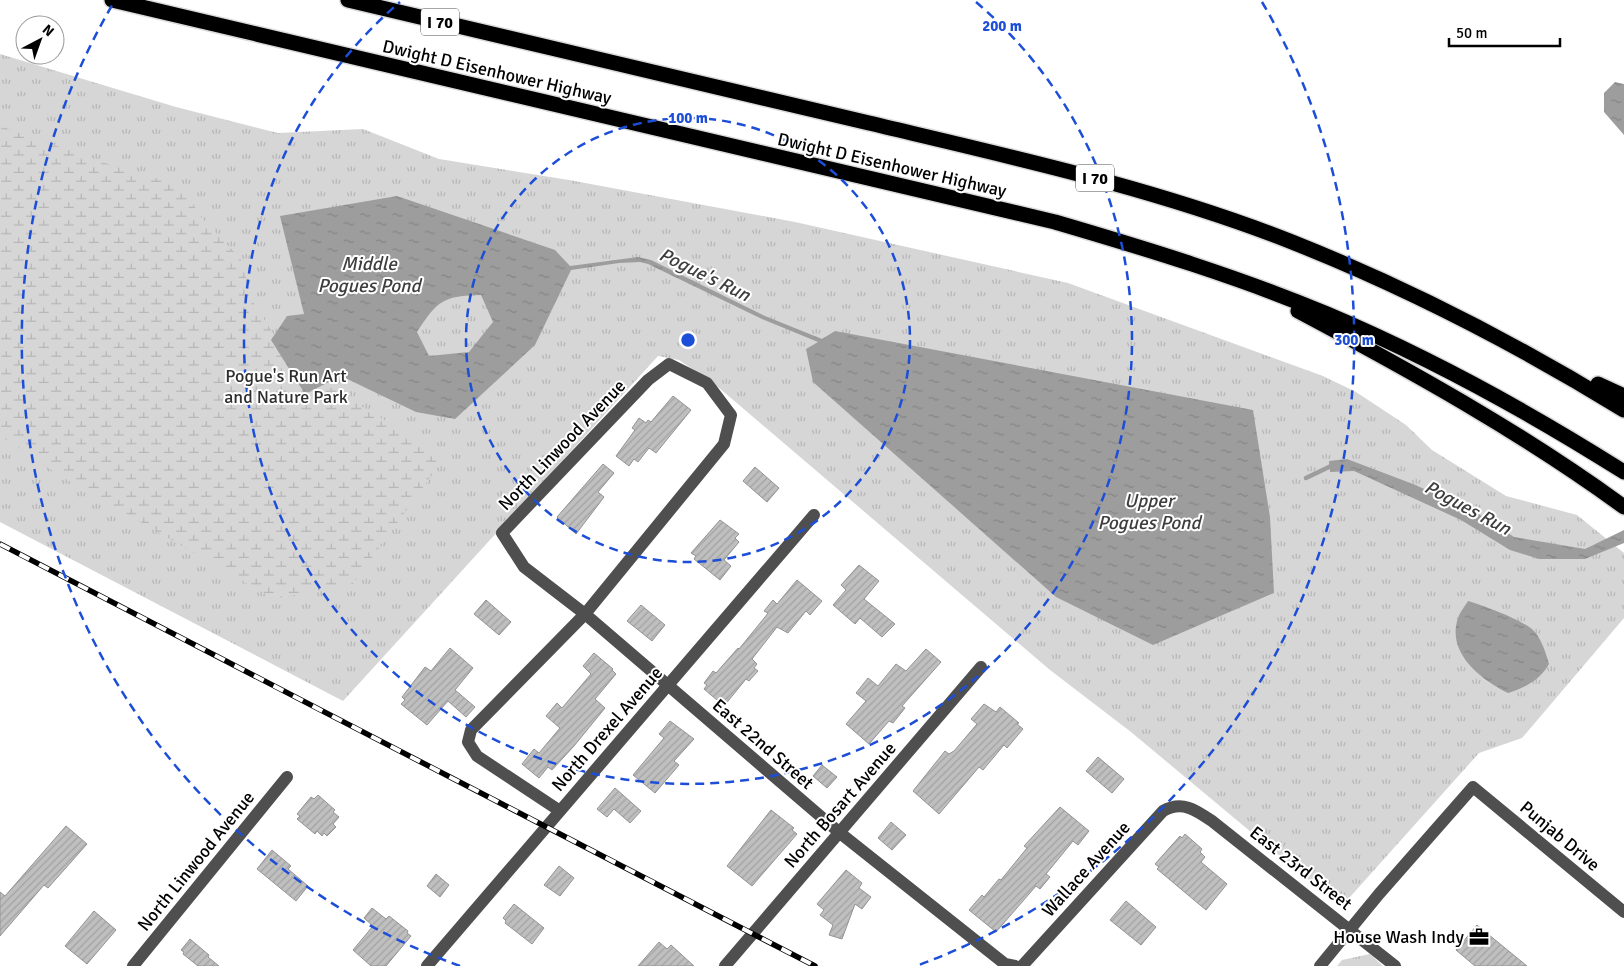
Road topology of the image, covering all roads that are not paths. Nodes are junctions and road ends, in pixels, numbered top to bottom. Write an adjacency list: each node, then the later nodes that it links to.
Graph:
1 (112, 0): 3 (highway, Dwight D Eisenhower Highway)
2 (348, 0): 4 (highway, Dwight D Eisenhower Highway / I 70)
3 (1238, 280): 7 (highway, Dwight D Eisenhower Highway); 8 (highway)
4 (1500, 338): 5 (highway); 6 (highway, Dwight D Eisenhower Highway / I 70)
5 (1624, 396)
6 (1624, 410)
7 (1624, 472)
8 (1624, 507)
9 (814, 515): 13 (street, North Drexel Avenue)
10 (502, 533): 11 (street, East 22nd Street); 11 (street, North Linwood Avenue)
11 (584, 614): 13 (street, East 22nd Street); 16 (street)
12 (981, 667): 17 (street, North Bosart Avenue)
13 (668, 685): 16 (street, North Drexel Avenue); 17 (street, East 22nd Street)
14 (287, 777): 20 (street, North Linwood Avenue)
15 (1180, 805): 19 (street, East 23rd Street); 24 (street, Wallace Avenue)
16 (560, 811): 21 (street, North Drexel Avenue)
17 (840, 832): 22 (street, North Bosart Avenue); 23 (street, East 22nd Street)
18 (1624, 912): 19 (street, Punjab Drive)
19 (1351, 930): 25 (street); 26 (street, East 23rd Street)
20 (133, 966)
21 (427, 966)
22 (725, 966)
23 (1015, 966)
24 (1022, 966)
25 (1320, 966)
26 (1395, 966)

